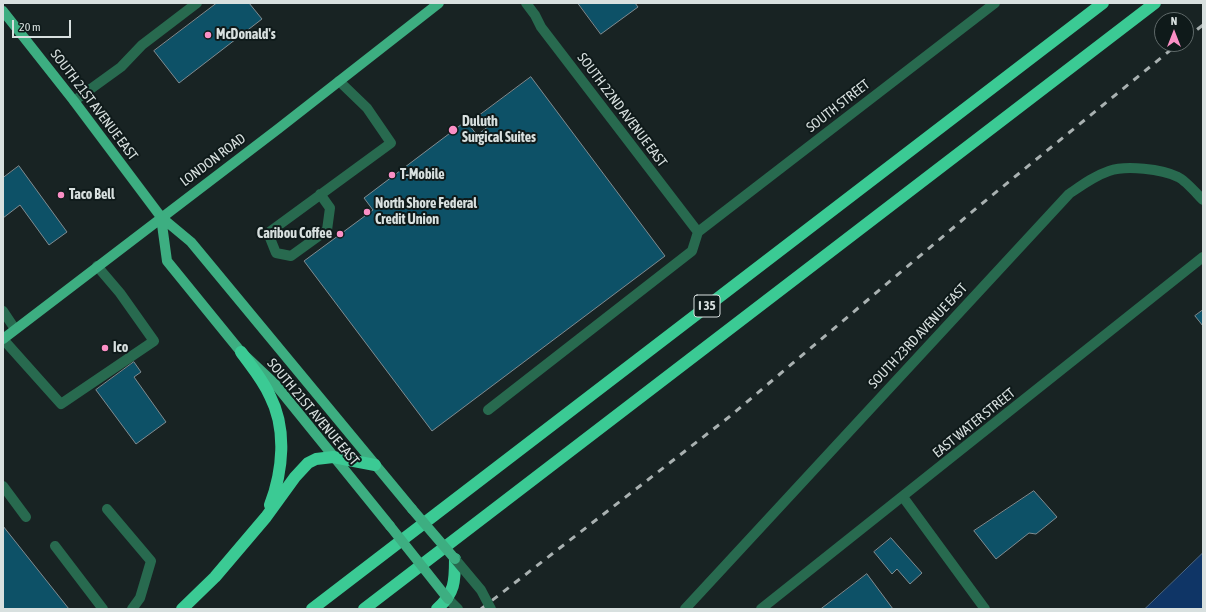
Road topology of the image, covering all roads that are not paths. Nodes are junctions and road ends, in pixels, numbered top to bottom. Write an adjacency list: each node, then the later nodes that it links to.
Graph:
1 (197, 3): 9 (street)
2 (440, 3): 8 (main road, LONDON ROAD)
3 (526, 3): 13 (street, SOUTH 22ND AVENUE EAST)
4 (995, 3): 13 (street, SOUTH STREET)
5 (1103, 3): 34 (highway, I 35)
6 (1155, 3): 35 (highway, I 35)
7 (3, 11): 9 (main road, SOUTH 21ST AVENUE EAST)
8 (339, 81): 10 (street); 12 (main road, LONDON ROAD)
9 (74, 101): 12 (main road, SOUTH 21ST AVENUE EAST)
10 (320, 194): 10 (street)
11 (1203, 200): 39 (street, SOUTH 23RD AVENUE EAST)
12 (161, 217): 15 (main road, LONDON ROAD); 19 (main road, SOUTH 21ST AVENUE EAST); 22 (main road, SOUTH 21ST AVENUE EAST)
13 (698, 232): 20 (street)
14 (1203, 257): 24 (street, EAST WATER STREET)
15 (97, 266): 17 (main road, LONDON ROAD); 18 (street)
16 (3, 311): 17 (street)
17 (15, 329): 18 (main road, LONDON ROAD)
18 (3, 339)
19 (241, 352): 21 (main road, SOUTH 21ST AVENUE EAST); 27 (highway)
20 (488, 410)
21 (334, 457): 22 (highway); 27 (highway); 30 (main road, SOUTH 21ST AVENUE EAST, bridge)
22 (375, 465): 29 (main road, SOUTH 21ST AVENUE EAST, bridge)
23 (3, 486): 26 (street)
24 (903, 497): 40 (street, EAST WATER STREET); 41 (street)
25 (107, 509): 32 (street)
26 (26, 516)
27 (266, 516): 33 (highway)
28 (55, 546): 31 (street)
29 (455, 558): 30 (highway); 38 (street, bridge)
30 (448, 599): 36 (highway); 37 (street)
31 (103, 609)
32 (132, 609)
33 (182, 609)
34 (312, 609)
35 (364, 609)
36 (437, 609)
37 (458, 609)
38 (491, 609)
39 (685, 609)
40 (761, 609)
41 (985, 609)

